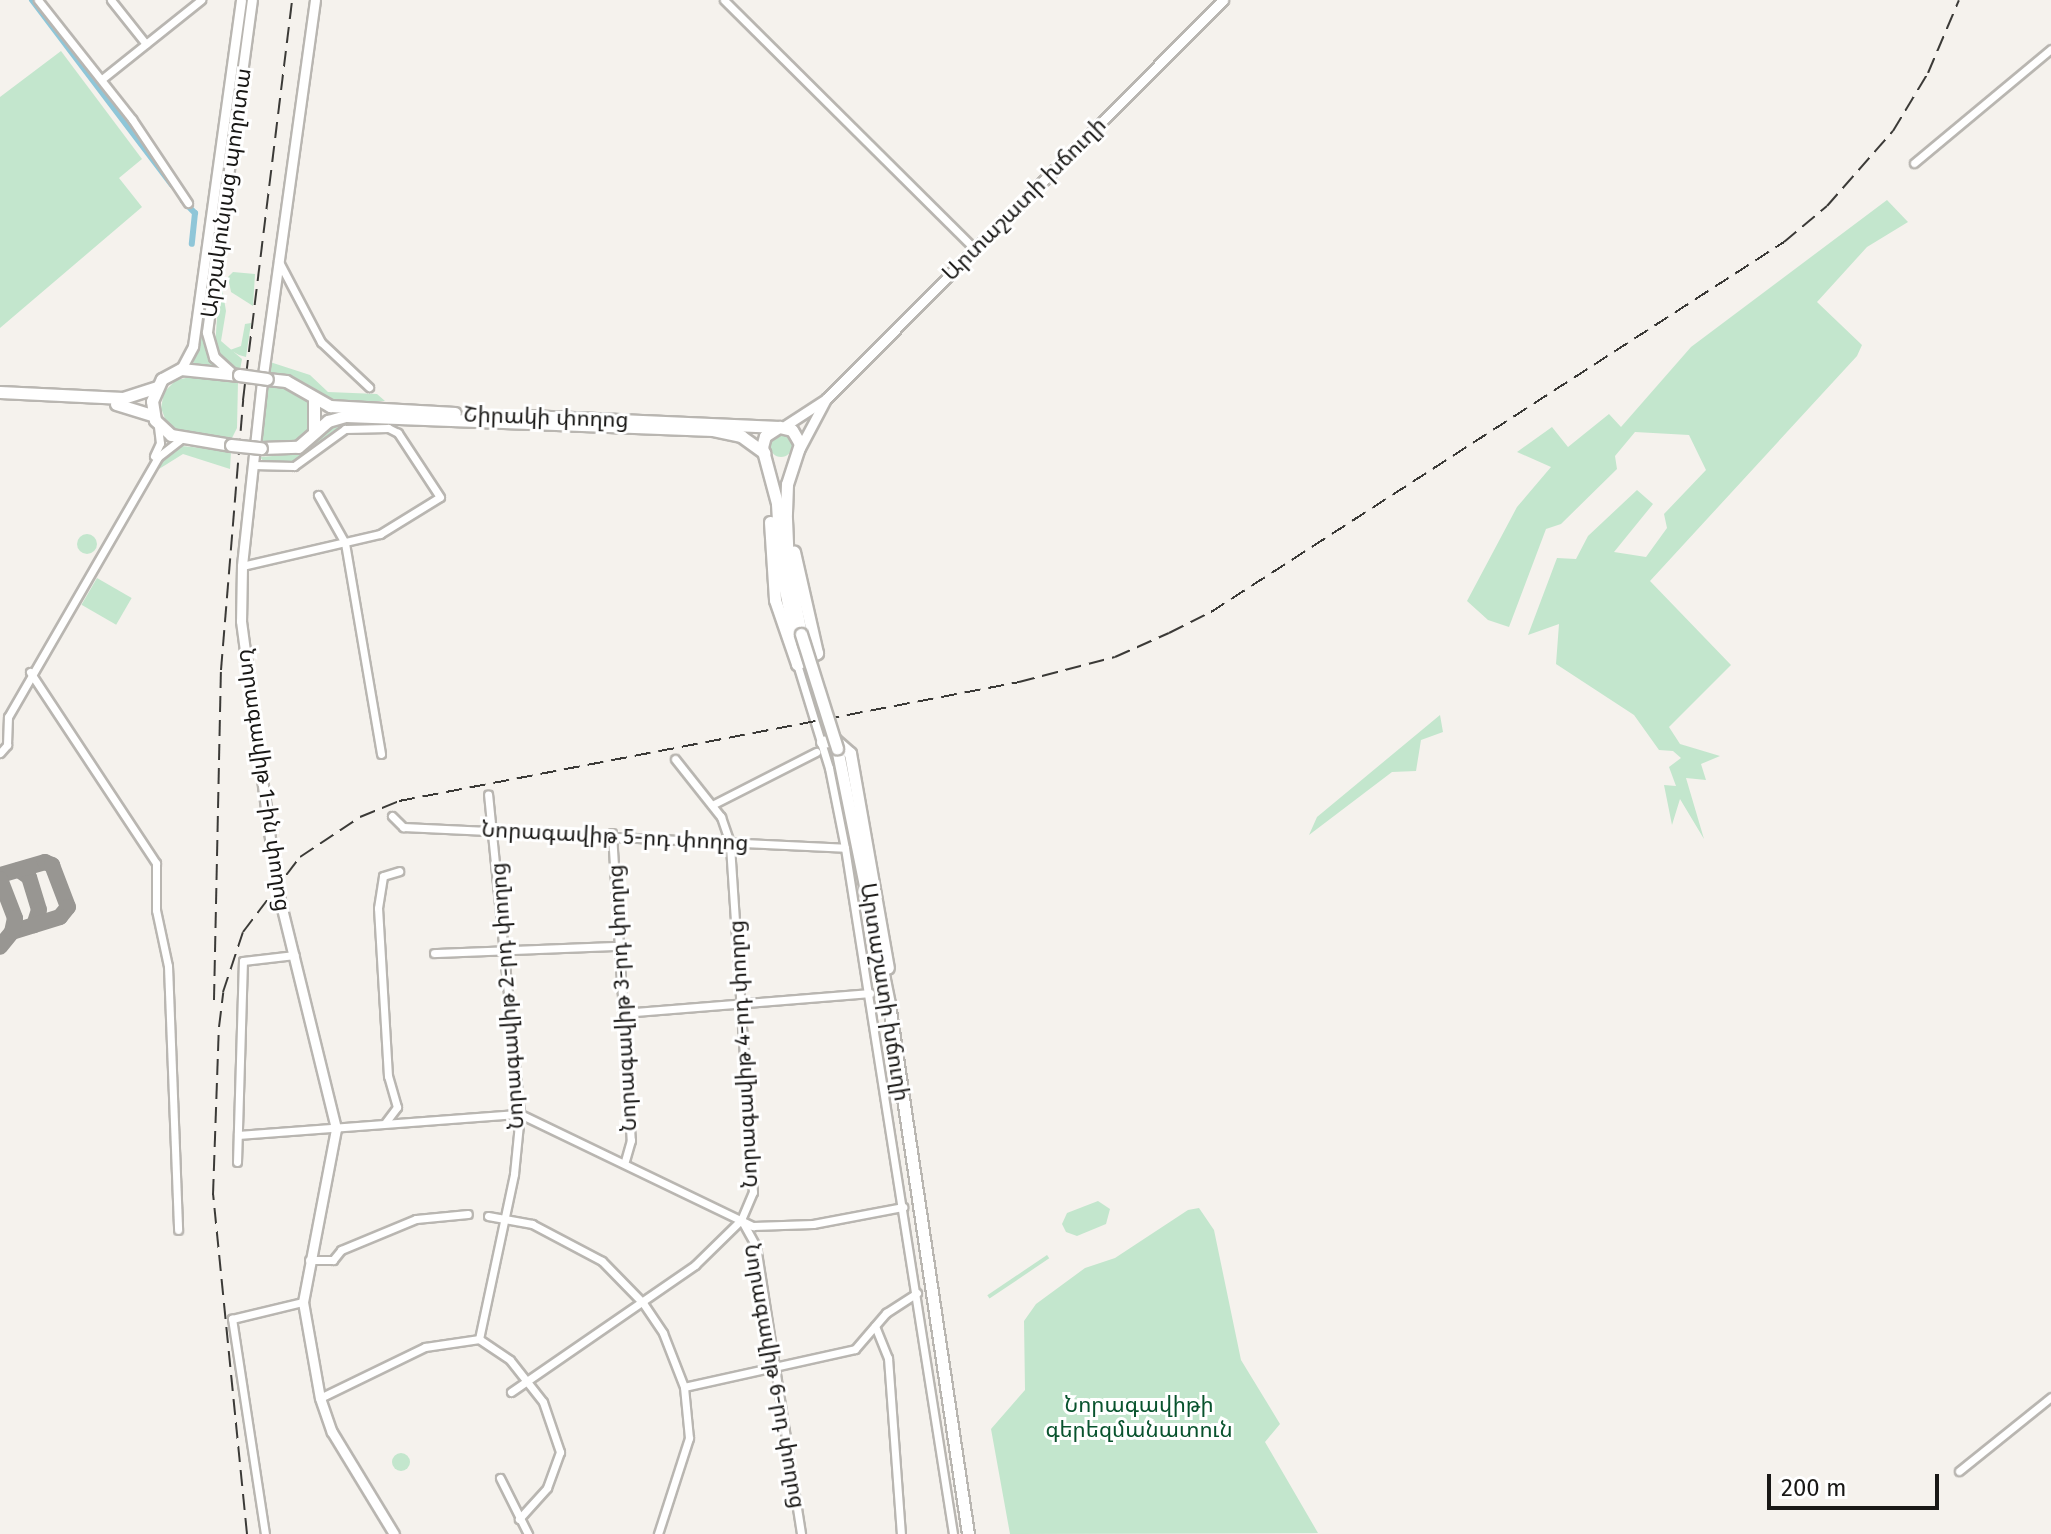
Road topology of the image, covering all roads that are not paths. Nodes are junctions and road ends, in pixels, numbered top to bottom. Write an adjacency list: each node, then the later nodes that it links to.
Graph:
1 (38, 0): 11 (street)
2 (111, 0): 9 (street)
3 (201, 0): 9 (street)
4 (241, 0): 16 (main road, Արշակունյաց պողոտա)
5 (252, 0): 17 (main road, Արշակունյաց պողոտա)
6 (315, 0): 15 (main road, Նորագավիթ 1-ին փողոց)
7 (724, 0): 14 (street)
8 (1223, 0): 14 (main road, Արտաշատի խճուղի)
9 (146, 44): 11 (street)
10 (2051, 49): 12 (street)
11 (102, 79): 13 (street)
12 (1914, 163)
13 (188, 203)
14 (974, 248): 22 (main road, Արտաշատի խճուղի)
15 (278, 260): 19 (street); 30 (main road, Նորագավիթ 1-ին փողոց)
16 (181, 369): 17 (highway, Շիրակի փողոց); 18 (highway)
17 (237, 375): 23 (highway, Շիրակի փողոց, bridge)
18 (156, 387): 20 (highway); 24 (highway)
19 (369, 387)
20 (0, 392)
21 (0, 399): 24 (highway, Շիրակի փողոց)
22 (826, 399): 25 (main road, Արտաշատի խճուղի); 28 (main road, Արտաշատի խճուղի)
23 (314, 400): 25 (highway, Շիրակի փողոց); 26 (highway)
24 (155, 419): 27 (highway, Շիրակի փողոց); 38 (street)
25 (781, 427): 28 (highway); 29 (highway, Արտաշատի խճուղի)
26 (314, 432): 27 (highway, Շիրակի փողոց, bridge); 29 (highway, Շիրակի փողոց)
27 (181, 439): 38 (street)
28 (798, 454): 29 (highway); 33 (highway, Արտաշատի խճուղի)
29 (765, 456): 31 (highway, Արտաշատի խճուղի)
30 (253, 465): 34 (street); 35 (main road, Նորագավիթ 1-ին փողոց)
31 (772, 480): 36 (highway, Արտաշատի խճուղի); 37 (highway)
32 (318, 495): 34 (street)
33 (786, 496): 36 (highway, Արտաշատի խճուղի); 37 (highway)
34 (345, 543): 35 (street); 43 (street)
35 (242, 566): 56 (main road, Նորագավիթ 1-ին փողոց)
36 (798, 636): 41 (highway, Արտաշատի խճուղի, bridge)
37 (797, 664): 41 (street)
38 (31, 673): 39 (street); 40 (street); 71 (street)
39 (0, 723)
40 (3, 732): 42 (street)
41 (826, 748): 46 (street); 51 (street, Արտաշատի խճուղի); 94 (highway, Արտաշատի խճուղի); 95 (highway, Արտաշատի խճուղի)
42 (0, 753)
43 (381, 754)
44 (675, 759): 46 (street, Նորագավիթ 4-րդ փողոց)
45 (488, 795): 48 (street, Նորագավիթ 2-րդ փողոց)
46 (712, 805): 50 (street, Նորագավիթ 4-րդ փողոց)
47 (392, 816): 48 (street, Նորագավիթ 5-րդ փողոց)
48 (493, 828): 49 (street, Նորագավիթ 5-րդ փողոց); 54 (street, Նորագավիթ 2-րդ փողոց)
49 (612, 833): 50 (street, Նորագավիթ 5-րդ փողոց); 53 (street, Նորագավիթ 3-րդ փողոց)
50 (730, 843): 51 (street, Նորագավիթ 5-րդ փողոց); 58 (street, Նորագավիթ 4-րդ փողոց)
51 (845, 848): 57 (street, Արտաշատի խճուղի)
52 (399, 871): 61 (street)
53 (617, 946): 54 (street); 59 (street, Նորագավիթ 3-րդ փողոց)
54 (506, 949): 55 (street); 60 (street, Նորագավիթ 2-րդ փողոց)
55 (434, 953)
56 (295, 955): 62 (main road, Նորագավիթ 1-ին փողոց); 63 (street)
57 (870, 993): 58 (street); 66 (street, Արտաշատի խճուղի)
58 (739, 1005): 59 (street); 70 (street, Նորագավիթ 4-րդ փողոց)
59 (623, 1013): 64 (street, Նորագավիթ 3-րդ փողոց)
60 (520, 1114): 61 (street, Նորագավիթ 6-րդ փողոց); 64 (street, Նորագավիթ 6-րդ փողոց); 69 (street, Նորագավիթ 2-րդ փողոց)
61 (385, 1123): 62 (street, Նորագավիթ 6-րդ փողոց)
62 (336, 1129): 63 (street, Նորագավիթ 6-րդ փողոց); 72 (main road, Նորագավիթ 1-ին փողոց)
63 (238, 1135): 65 (street)
64 (625, 1161): 70 (street, Նորագավիթ 6-րդ փողոց)
65 (237, 1162)
66 (903, 1207): 70 (street, Նորագավիթ 6-րդ փողոց); 73 (street, Արտաշատի խճուղի)
67 (468, 1214): 72 (street)
68 (488, 1216): 69 (street)
69 (505, 1217): 75 (street); 77 (street, Նորագավիթ 2-րդ փողոց)
70 (741, 1220): 75 (street, Նորագավիթ 4-րդ փողոց); 78 (street, Նորագավիթ 6-րդ փողոց)
71 (178, 1230)
72 (308, 1260): 74 (main road, Նորագավիթ 1-ին փողոց)
73 (917, 1293): 76 (street); 93 (street, Արտաշատի խճուղի)
74 (303, 1302): 83 (main road, Նորագավիթ 1-ին փողոց); 87 (street)
75 (643, 1303): 79 (street, Նորագավիթ 4-րդ փողոց); 80 (street)
76 (875, 1326): 78 (street); 92 (street)
77 (479, 1339): 79 (street); 83 (street)
78 (776, 1366): 80 (street); 91 (street, Նորագավիթ 6-րդ փողոց)
79 (529, 1382): 81 (street, Նորագավիթ 4-րդ փողոց); 86 (street)
80 (684, 1387): 90 (street)
81 (511, 1392)
82 (2051, 1397): 84 (street)
83 (320, 1398): 88 (main road, Նորագավիթ 1-ին փողոց)
84 (1959, 1471)
85 (500, 1478): 86 (street)
86 (519, 1519): 89 (street)
87 (265, 1534)
88 (394, 1534)
89 (528, 1534)
90 (658, 1534)
91 (801, 1534)
92 (901, 1534)
93 (953, 1534)
94 (961, 1534)
95 (968, 1534)

